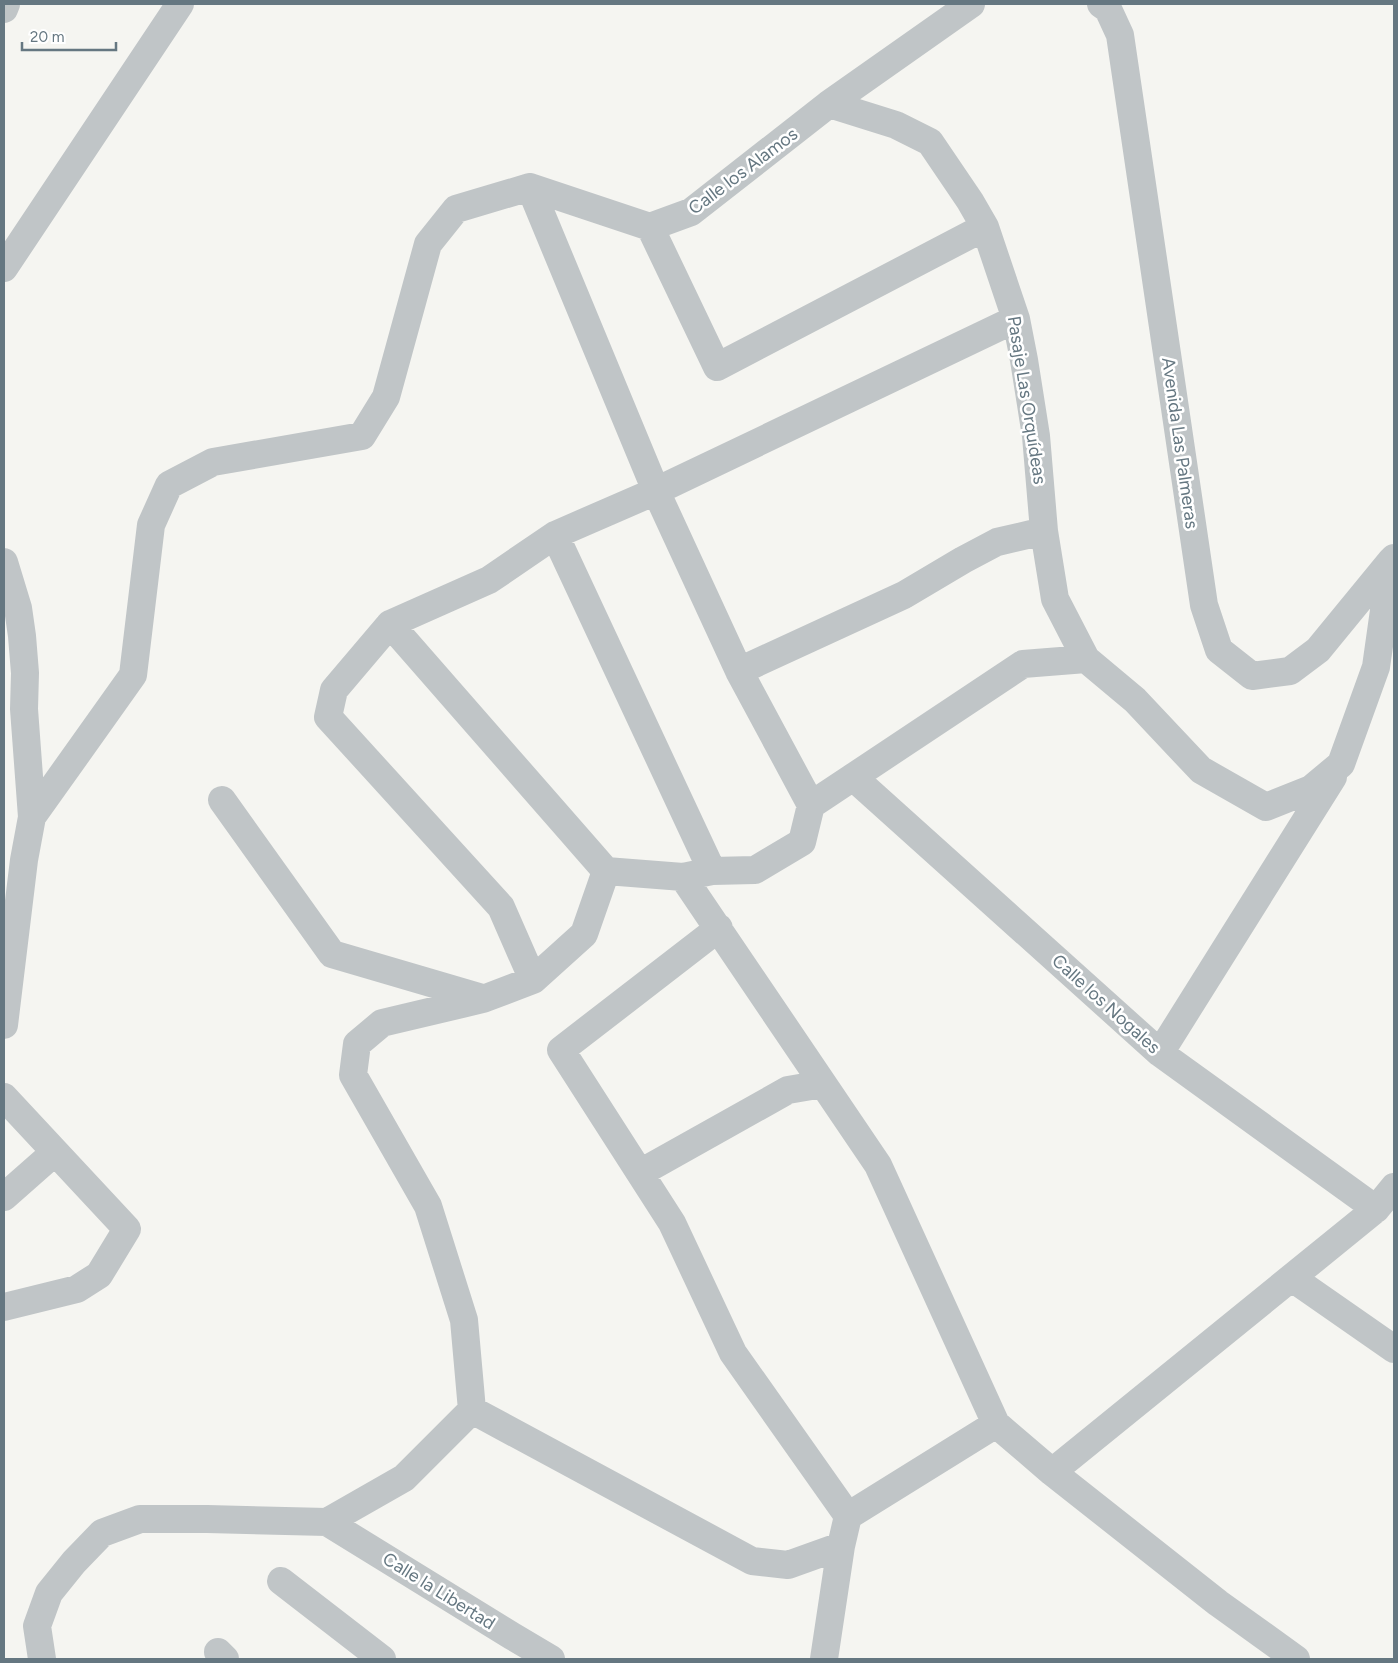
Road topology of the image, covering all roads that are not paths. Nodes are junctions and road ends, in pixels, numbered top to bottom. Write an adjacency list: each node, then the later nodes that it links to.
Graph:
1 (6, 4): 5 (street)
2 (180, 4): 10 (street)
3 (971, 4): 6 (street, Calle los Alamos)
4 (1105, 6): 15 (street, Avenida Las Palmeras)
5 (4, 10)
6 (829, 104): 8 (street, Calle los Alamos); 9 (street, Pasaje Las Orquídeas)
7 (530, 187): 8 (street); 12 (street); 24 (street)
8 (650, 227): 9 (street)
9 (985, 227): 11 (street, Pasaje Las Orquídeas)
10 (4, 268)
11 (1016, 319): 12 (street); 13 (street, Pasaje Las Orquídeas)
12 (656, 491): 14 (street); 19 (street)
13 (1044, 531): 18 (street, Pasaje Las Orquídeas); 19 (street)
14 (555, 535): 17 (street); 26 (street)
15 (1393, 559): 20 (street)
16 (4, 562): 24 (street)
17 (390, 624): 25 (street); 29 (street)
18 (1086, 659): 20 (street); 21 (street)
19 (739, 671): 23 (street)
20 (1341, 764): 32 (street)
21 (853, 777): 23 (street); 32 (street, Calle los Nogales)
22 (222, 800): 30 (street)
23 (812, 805): 26 (street)
24 (32, 818): 31 (street)
25 (606, 871): 27 (street); 29 (street)
26 (712, 871): 27 (street)
27 (683, 877): 28 (street)
28 (718, 928): 33 (street); 36 (street)
29 (533, 980): 30 (street)
30 (483, 998): 43 (street)
31 (4, 1025)
32 (1160, 1054): 39 (street, Calle los Nogales)
33 (823, 1084): 36 (street); 44 (street)
34 (4, 1097): 35 (street)
35 (55, 1152): 38 (street); 41 (street)
36 (640, 1173): 46 (street)
37 (1394, 1186): 39 (street)
38 (4, 1197)
39 (1376, 1209): 40 (street)
40 (1292, 1278): 42 (street); 45 (street)
41 (4, 1307)
42 (1394, 1349)
43 (472, 1410): 47 (street); 48 (street)
44 (996, 1424): 45 (street); 46 (street)
45 (1052, 1472): 54 (street)
46 (848, 1516): 48 (street)
47 (327, 1522): 50 (street); 52 (street, Calle la Libertad)
48 (841, 1546): 53 (street)
49 (281, 1581): 51 (street)
50 (42, 1659)
51 (382, 1659)
52 (551, 1659)
53 (824, 1659)
54 (1296, 1659)

